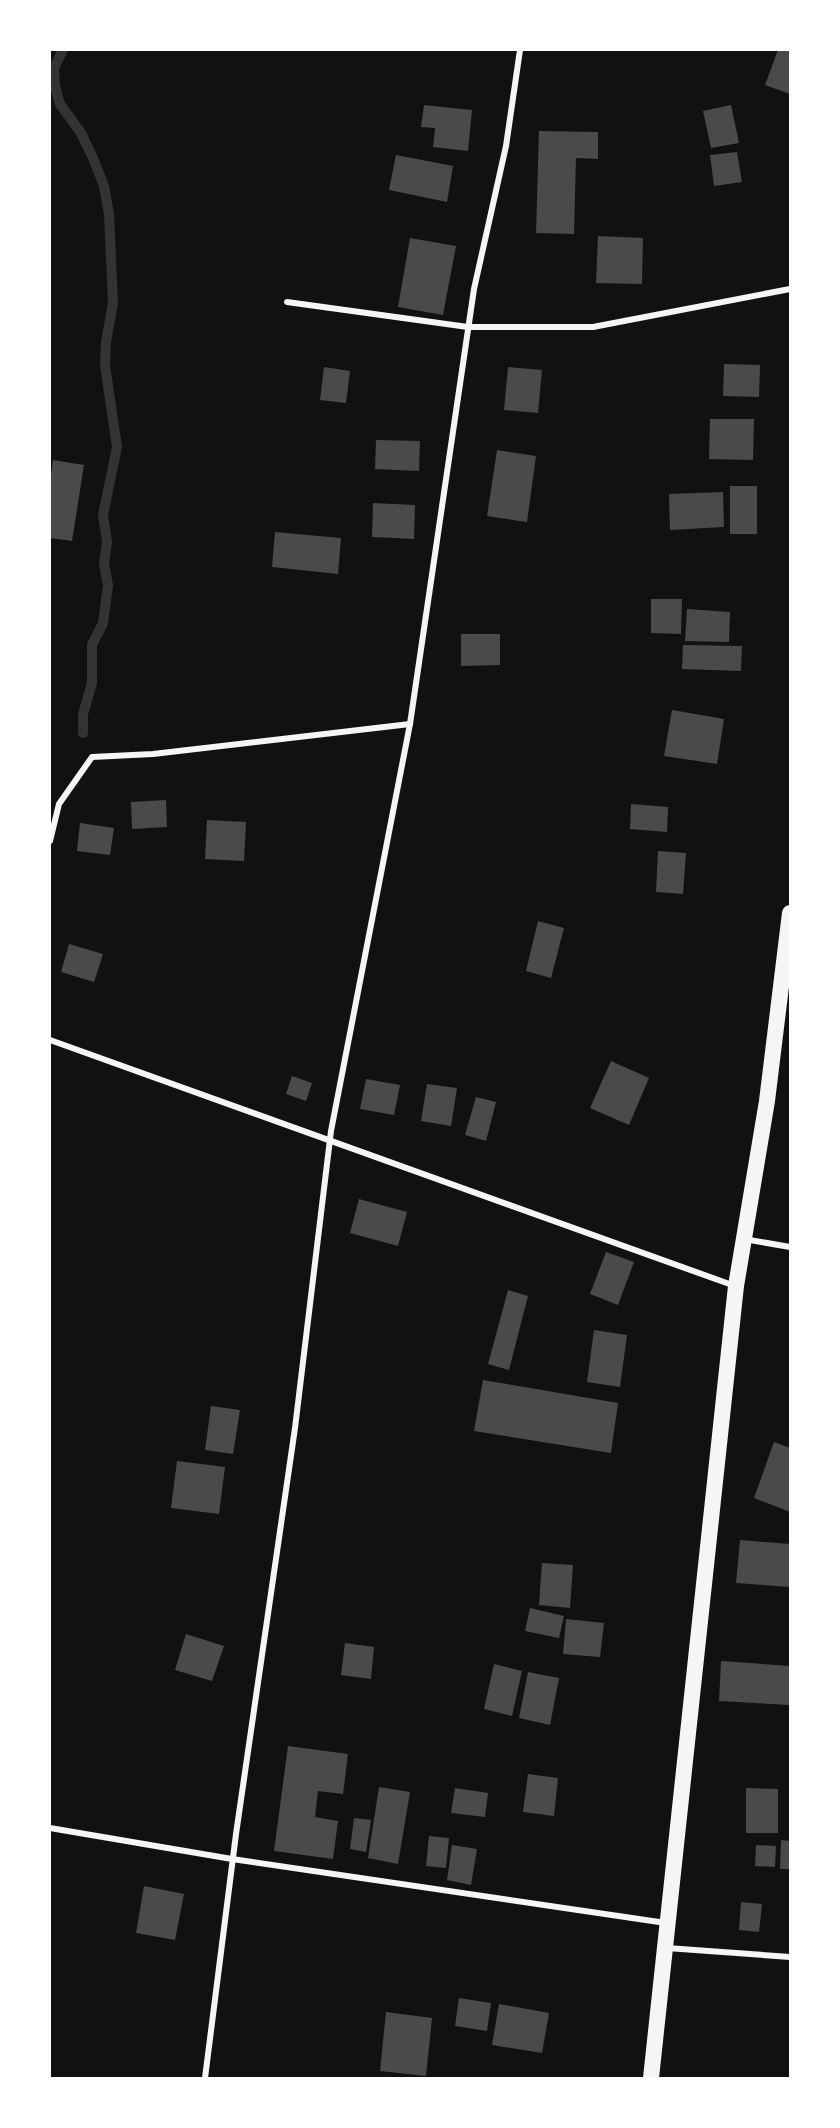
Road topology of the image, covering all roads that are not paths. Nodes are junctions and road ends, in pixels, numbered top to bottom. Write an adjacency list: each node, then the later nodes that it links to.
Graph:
1 (520, 50): 4 (street)
2 (790, 289): 4 (street)
3 (287, 302): 4 (street)
4 (468, 327): 5 (street)
5 (410, 724): 6 (street); 9 (street)
6 (50, 842)
7 (790, 913): 10 (highway)
8 (50, 1040): 9 (street)
9 (330, 1141): 12 (street); 14 (street)
10 (743, 1239): 11 (street); 12 (highway)
11 (790, 1247)
12 (736, 1287): 15 (highway)
13 (50, 1828): 14 (street)
14 (232, 1859): 15 (street); 18 (street)
15 (666, 1923): 16 (highway)
16 (664, 1947): 17 (street); 19 (highway)
17 (790, 1957)
18 (205, 2079)
19 (651, 2079)

